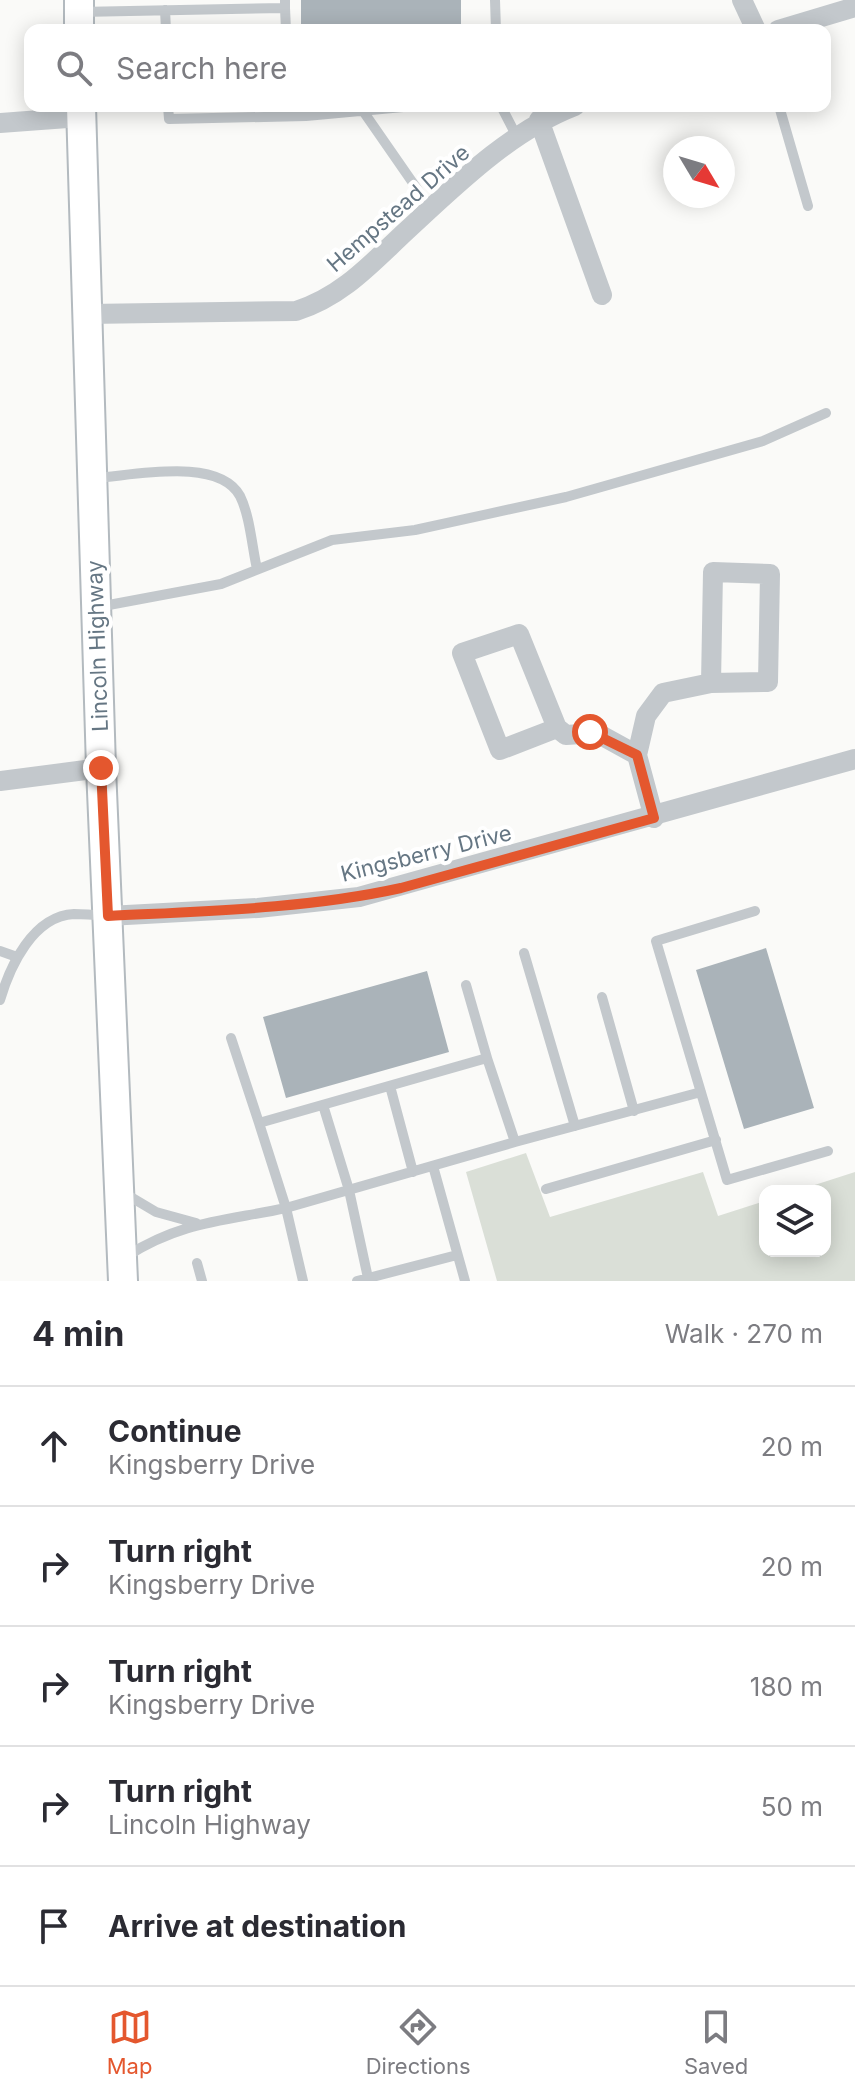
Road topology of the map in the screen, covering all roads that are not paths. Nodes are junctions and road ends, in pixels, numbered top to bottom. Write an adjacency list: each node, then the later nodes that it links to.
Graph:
1 (495, 0): 9 (lane)
2 (742, 0): 10 (street)
3 (285, 4): 5 (lane); 8 (lane)
4 (855, 7): 11 (street)
5 (165, 10): 6 (lane); 7 (lane)
6 (79, 14)
7 (166, 24)
8 (286, 24)
9 (496, 24)
10 (753, 24)
11 (798, 24)
12 (74, 112): 23 (street)
13 (81, 112): 28 (main road, Lincoln Highway)
14 (168, 112): 21 (lane)
15 (303, 112): 21 (lane)
16 (352, 112): 21 (lane)
17 (364, 112): 26 (lane)
18 (504, 112): 24 (lane)
19 (560, 112): 22 (street, Hempstead Drive)
20 (781, 112): 25 (lane)
21 (306, 116)
22 (539, 120): 24 (street, Hempstead Drive); 27 (street)
23 (0, 123)
24 (517, 137): 26 (street, Hempstead Drive)
25 (808, 206)
26 (431, 209): 28 (street, Hempstead Drive)
27 (602, 295)
28 (88, 314): 30 (main road, Lincoln Highway)
29 (826, 413): 31 (lane)
30 (92, 478): 31 (lane); 32 (main road, Lincoln Highway)
31 (257, 569): 32 (lane)
32 (96, 608): 37 (main road, Lincoln Highway)
33 (711, 683): 33 (street); 35 (street)
34 (557, 728): 34 (street); 35 (street)
35 (637, 755): 39 (street)
36 (855, 759): 39 (street, Kingsberry Drive)
37 (101, 768): 38 (street); 41 (main road, Lincoln Highway)
38 (0, 781)
39 (654, 818): 41 (street, Kingsberry Drive)
40 (755, 911): 51 (lane)
41 (108, 916): 44 (lane); 62 (main road, Lincoln Highway)
42 (0, 951): 44 (lane)
43 (524, 953): 55 (lane)
44 (17, 957): 47 (lane)
45 (466, 985): 49 (lane)
46 (602, 997): 53 (lane)
47 (0, 1000)
48 (231, 1038): 54 (lane)
49 (487, 1058): 50 (lane); 57 (lane)
50 (390, 1086): 52 (lane); 60 (lane)
51 (701, 1092): 53 (lane); 56 (lane)
52 (323, 1105): 54 (lane); 63 (lane)
53 (634, 1111): 55 (lane)
54 (259, 1123): 64 (lane)
55 (575, 1126): 57 (lane)
56 (716, 1140): 58 (lane); 61 (lane)
57 (515, 1142): 59 (lane)
58 (828, 1151)
59 (433, 1166): 60 (lane); 66 (lane)
60 (413, 1172): 63 (lane)
61 (546, 1189)
62 (118, 1190): 65 (lane); 68 (main road, Lincoln Highway)
63 (349, 1190): 64 (lane); 69 (lane)
64 (286, 1208): 65 (lane); 71 (lane)
65 (196, 1223): 68 (lane)
66 (457, 1255): 69 (lane); 72 (lane)
67 (197, 1263): 70 (lane)
68 (123, 1270)
69 (362, 1280)
70 (202, 1281)
71 (303, 1281)
72 (465, 1281)

